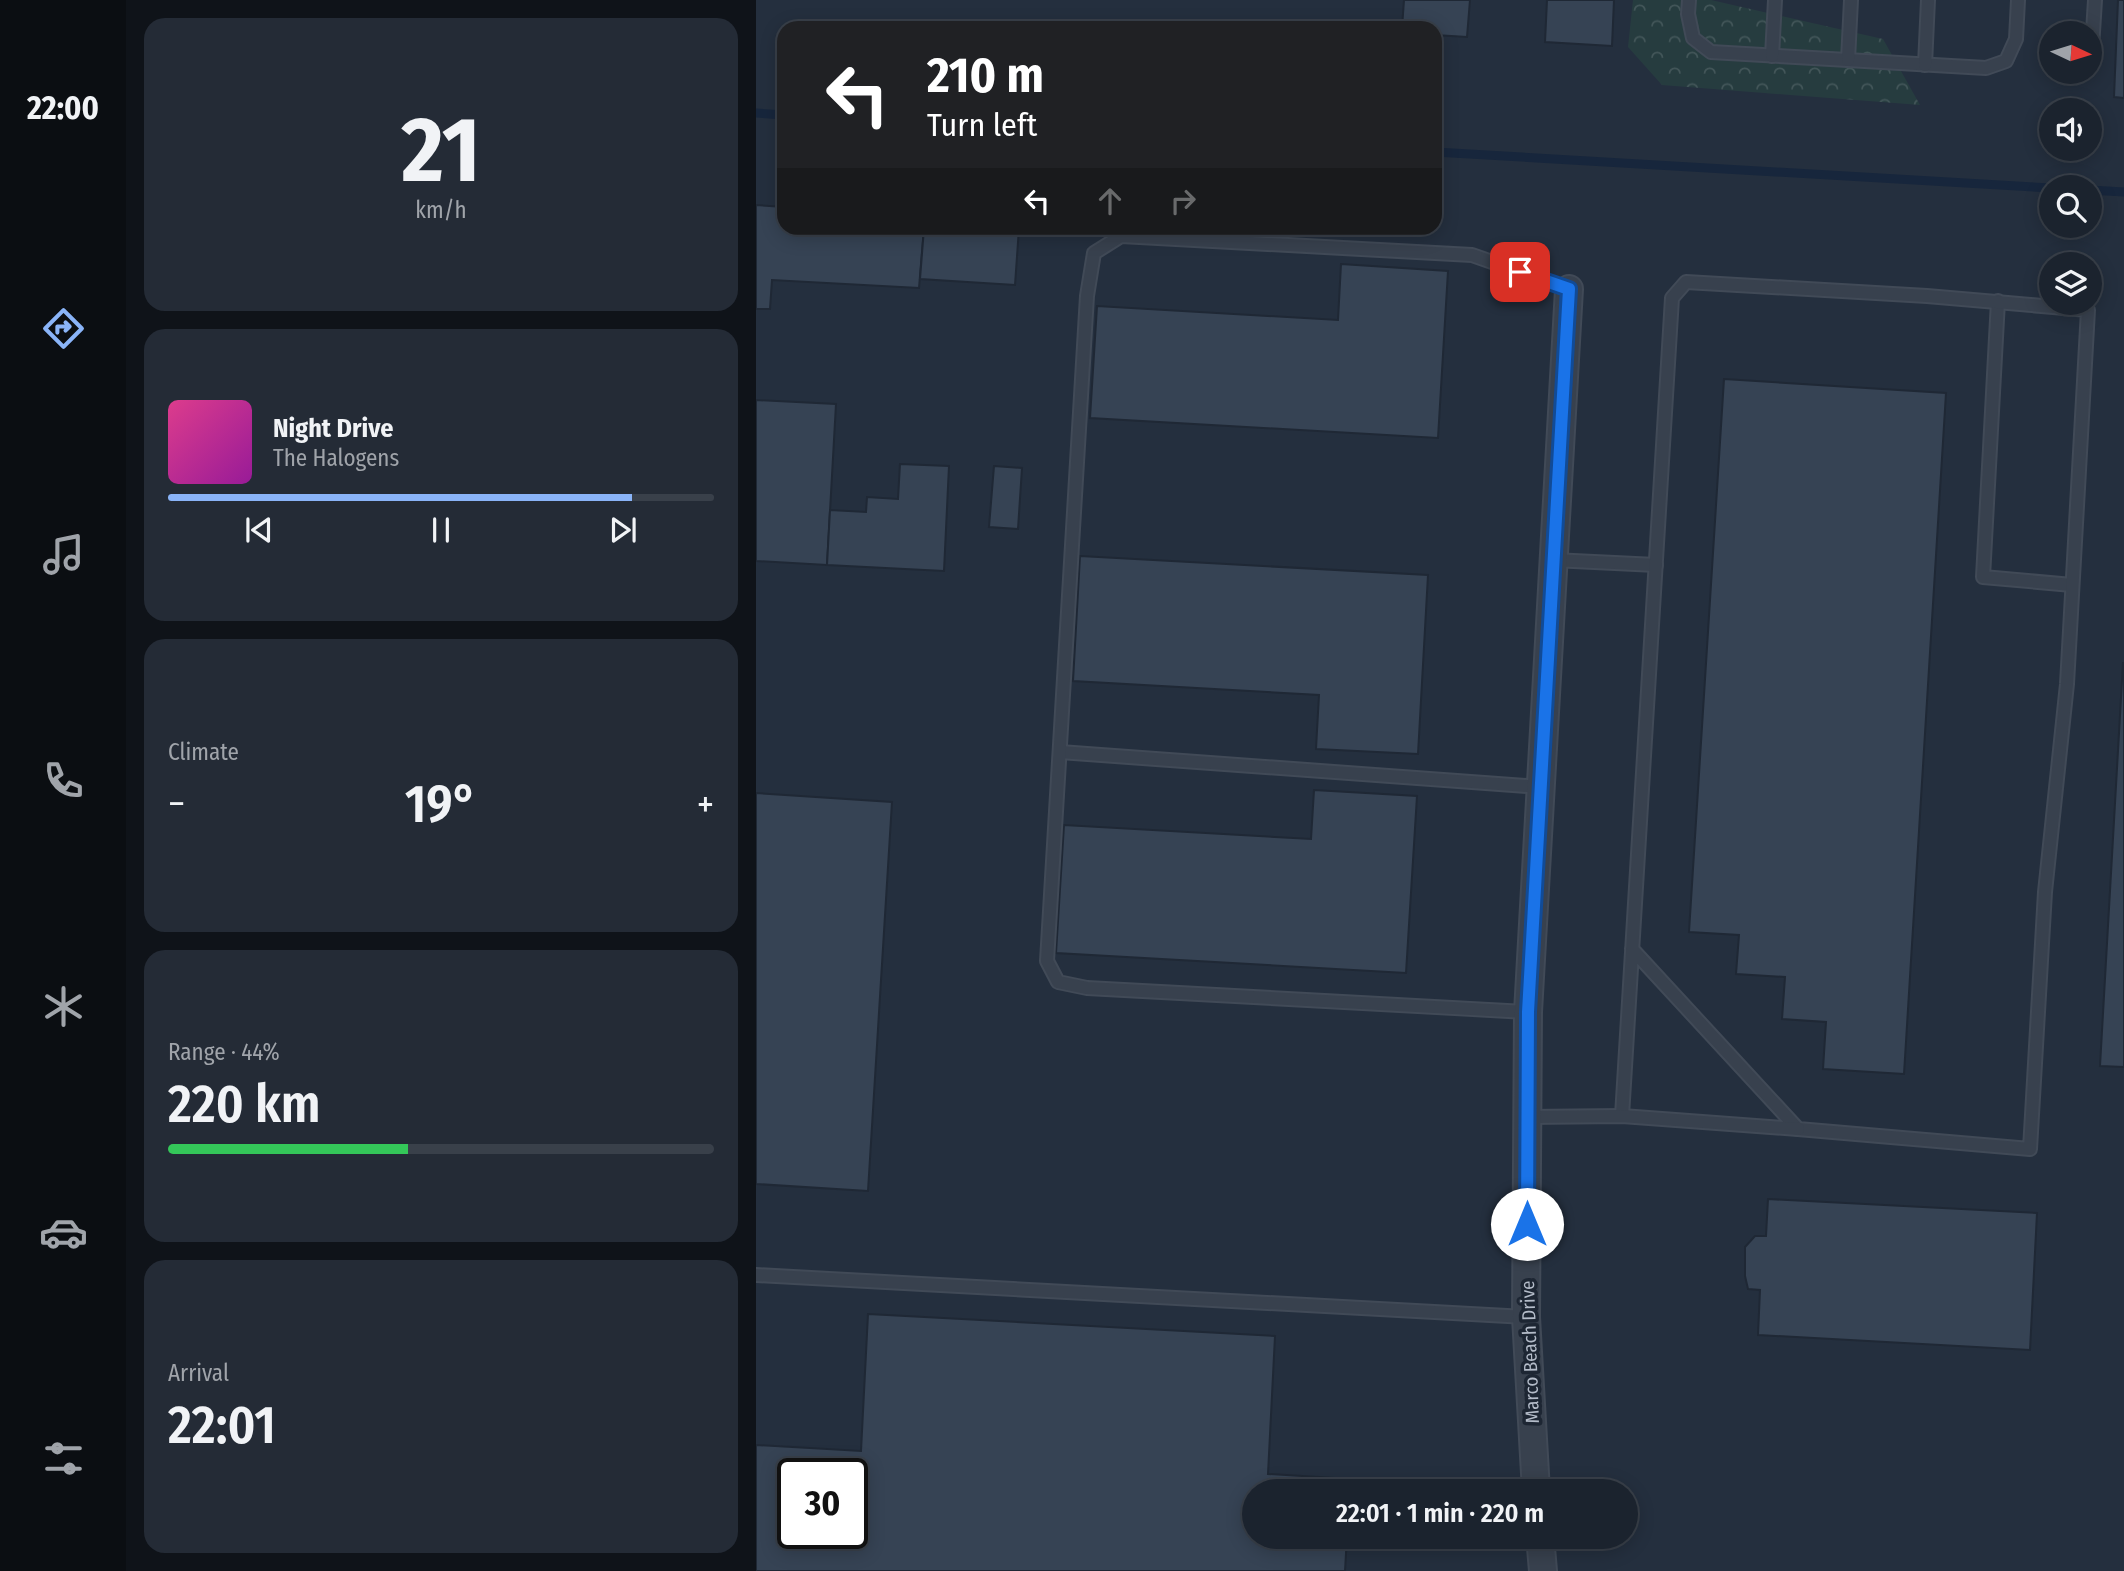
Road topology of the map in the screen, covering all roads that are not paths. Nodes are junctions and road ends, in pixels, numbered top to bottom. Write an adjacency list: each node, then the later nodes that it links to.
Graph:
1 (1689, 0): 8 (lane)
2 (1775, 0): 8 (lane)
3 (1851, 0): 9 (lane)
4 (1928, 0): 10 (lane)
5 (2018, 0): 10 (lane)
6 (2095, 0): 7 (lane)
7 (2094, 21)
8 (1772, 56): 9 (lane)
9 (1848, 60): 10 (lane)
10 (1925, 65)
11 (1569, 289): 13 (street, Marco Beach Drive); 16 (lane)
12 (1997, 301): 14 (lane); 15 (lane); 15 (lane)
13 (1553, 560): 14 (lane); 17 (street, Marco Beach Drive)
14 (1656, 565): 18 (lane)
15 (2072, 585): 22 (lane)
16 (1060, 752): 17 (lane); 19 (lane)
17 (1541, 787): 19 (street, Marco Beach Drive)
18 (1632, 949): 20 (lane); 22 (lane)
19 (1528, 1012): 21 (street, Marco Beach Drive)
20 (1622, 1116): 21 (lane); 22 (lane)
21 (1527, 1117): 24 (street, Marco Beach Drive)
22 (1798, 1129)
23 (756, 1275): 24 (lane)
24 (1526, 1317): 25 (street, Marco Beach Drive)
25 (1535, 1479)
26 (1540, 1549): 27 (street)
27 (1543, 1571)

